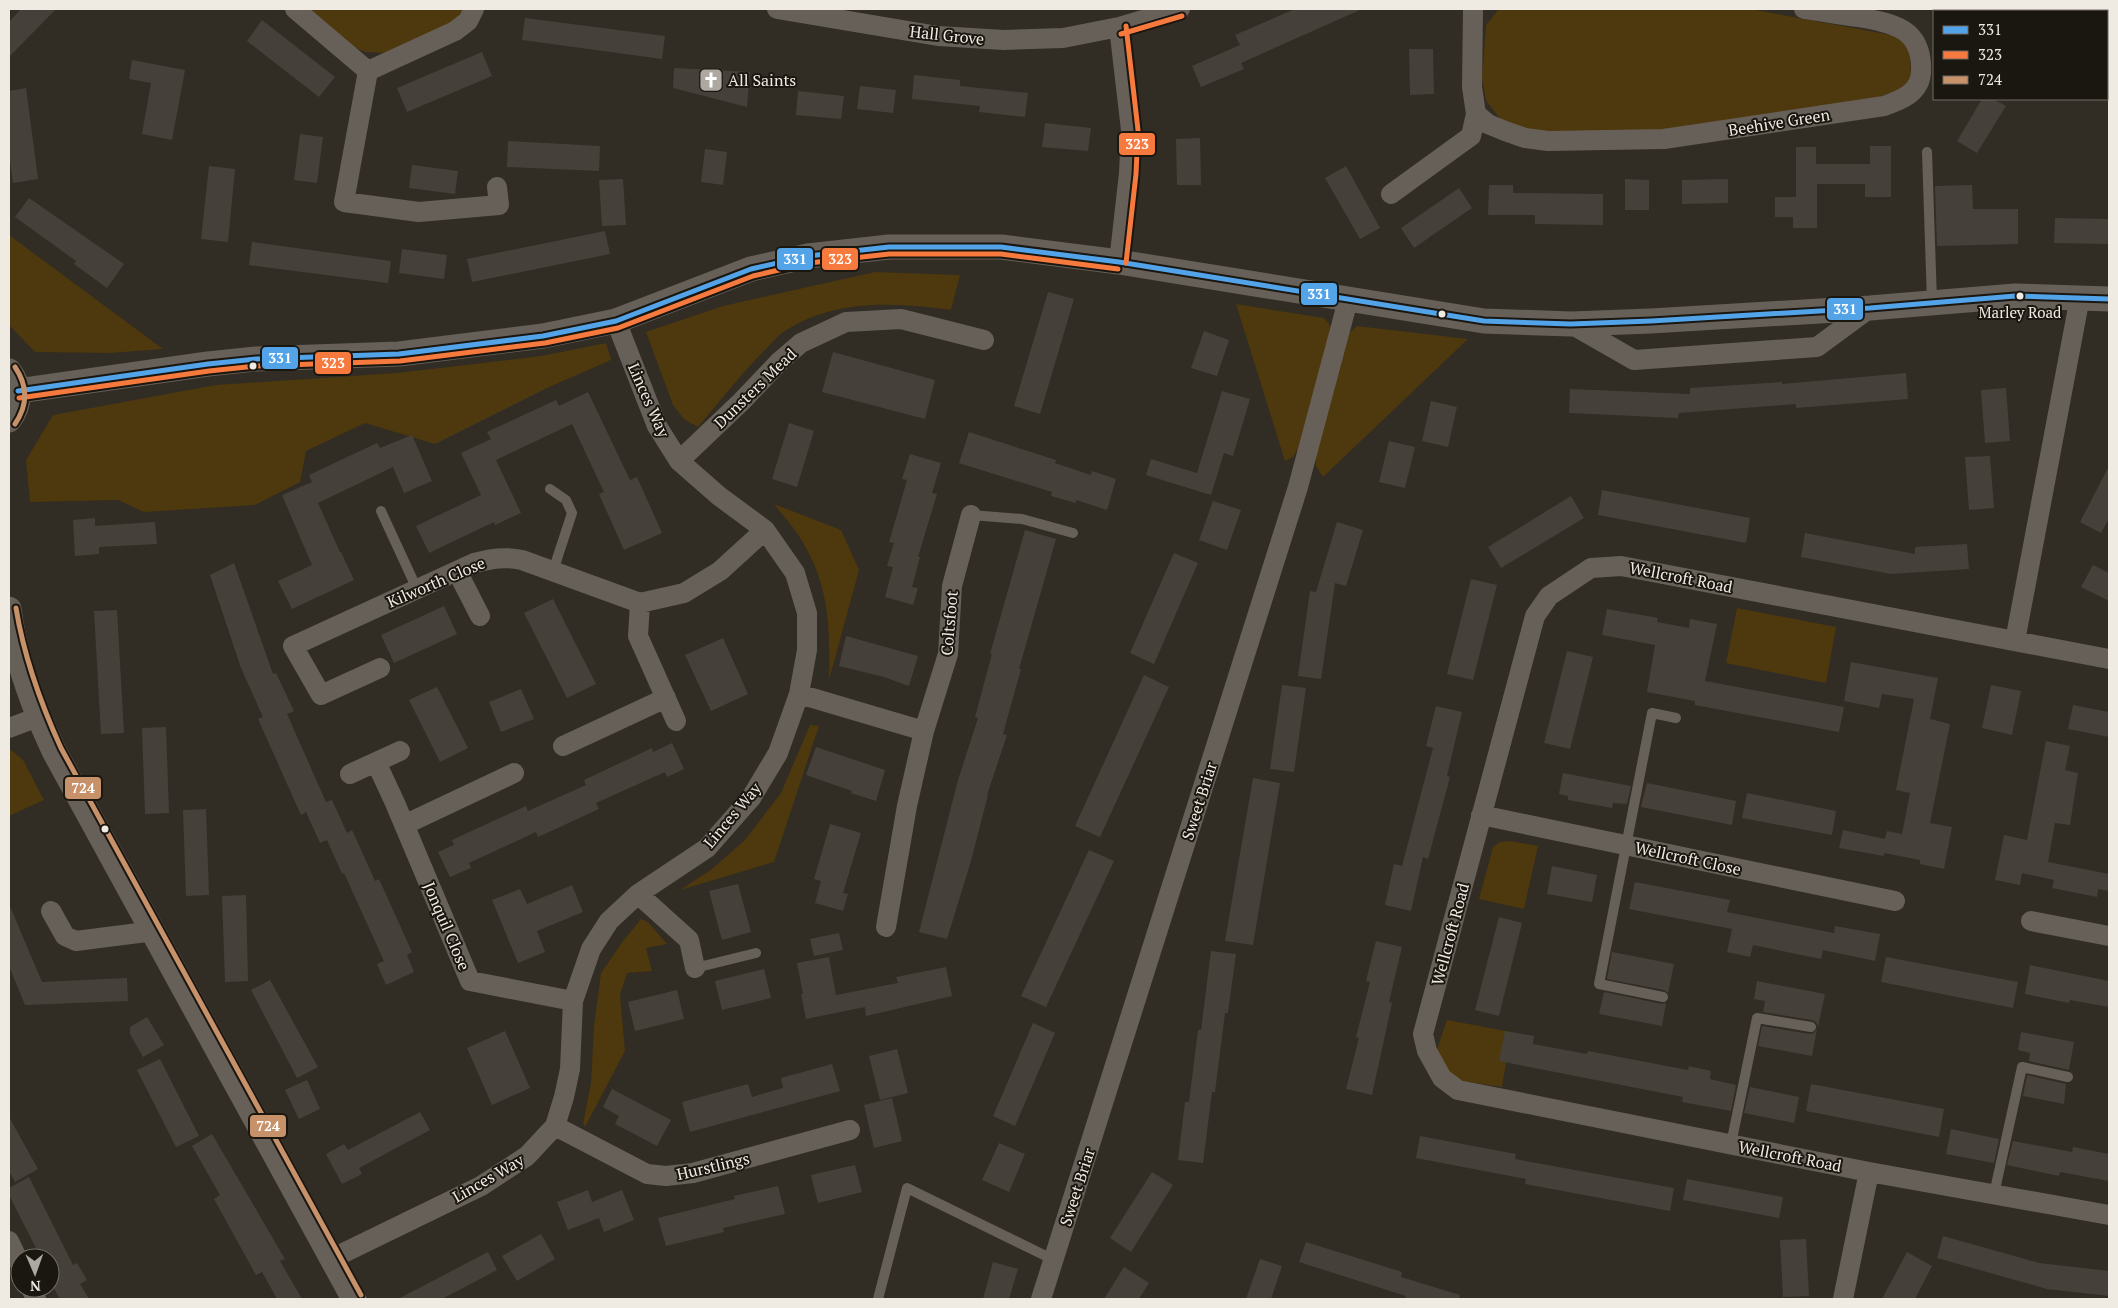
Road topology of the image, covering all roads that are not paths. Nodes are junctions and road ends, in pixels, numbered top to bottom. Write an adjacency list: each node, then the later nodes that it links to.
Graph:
1 (295, 9): 8 (street)
2 (474, 9): 8 (street)
3 (777, 9): 7 (street, Hall Grove)
4 (1180, 9): 7 (street, Hall Grove)
5 (1473, 9): 9 (street)
6 (1804, 9): 9 (street, Beehive Green)
7 (1119, 27): 13 (street)
8 (368, 71): 11 (street)
9 (1476, 114): 12 (street)
10 (1927, 152): 17 (lane)
11 (498, 187)
12 (1391, 194)
13 (1119, 262): 16 (street); 19 (street)
14 (2080, 297): 15 (street); 17 (street); 36 (street)
15 (2109, 299)
16 (1348, 300): 20 (street); 74 (street, Sweet Briar)
17 (1932, 303): 18 (street)
18 (1870, 308): 20 (street); 20 (street)
19 (616, 321): 22 (street); 24 (street, Linces Way)
20 (1571, 324)
21 (984, 340): 24 (street, Dunsters Mead)
22 (14, 381): 23 (street)
23 (9, 420)
24 (679, 461): 28 (street, Linces Way)
25 (550, 489): 31 (lane)
26 (380, 511): 32 (lane)
27 (971, 515): 29 (lane); 45 (street, Coltsfoot)
28 (765, 530): 33 (street); 39 (street, Linces Way)
29 (1073, 533)
30 (457, 571): 31 (street, Kilworth Close); 32 (street, Kilworth Close); 35 (street)
31 (553, 572): 33 (street, Kilworth Close)
32 (416, 590): 38 (street, Kilworth Close)
33 (640, 603): 40 (street)
34 (9, 609): 41 (street)
35 (480, 616)
36 (2014, 641): 37 (street, Wellcroft Road); 51 (street, Wellcroft Road)
37 (2109, 659)
38 (380, 668)
39 (799, 694): 45 (street); 54 (street, Linces Way)
40 (666, 698): 43 (street); 46 (street)
41 (38, 717): 44 (street); 59 (street)
42 (1676, 718): 53 (lane)
43 (676, 722)
44 (9, 728)
45 (924, 731): 58 (street, Coltsfoot)
46 (563, 746)
47 (400, 751): 48 (street)
48 (376, 762): 50 (street); 52 (street, Jonquil Close)
49 (514, 773): 52 (street)
50 (350, 774)
51 (1481, 816): 53 (street, Wellcroft Close); 69 (street, Wellcroft Road)
52 (404, 824): 64 (street, Jonquil Close)
53 (1625, 845): 55 (street, Wellcroft Close); 63 (lane)
54 (638, 894): 62 (street); 64 (street, Linces Way)
55 (1895, 901)
56 (51, 911): 59 (street)
57 (2031, 921): 60 (street)
58 (886, 927)
59 (154, 931): 73 (street)
60 (2109, 936)
61 (756, 953): 62 (lane)
62 (695, 968)
63 (1663, 997)
64 (573, 1001): 67 (street, Linces Way)
65 (1811, 1027): 69 (lane)
66 (2068, 1077): 71 (lane)
67 (556, 1126): 68 (street, Hurstlings); 73 (street, Linces Way)
68 (850, 1130)
69 (1731, 1144): 70 (street, Wellcroft Road)
70 (1869, 1172): 71 (street, Wellcroft Road); 78 (street)
71 (1994, 1194): 72 (street, Wellcroft Road)
72 (2109, 1215)
73 (331, 1258): 75 (street)
74 (1054, 1260): 76 (lane); 77 (street, Sweet Briar)
75 (354, 1299)
76 (878, 1299)
77 (1041, 1299)
78 (1843, 1299)

